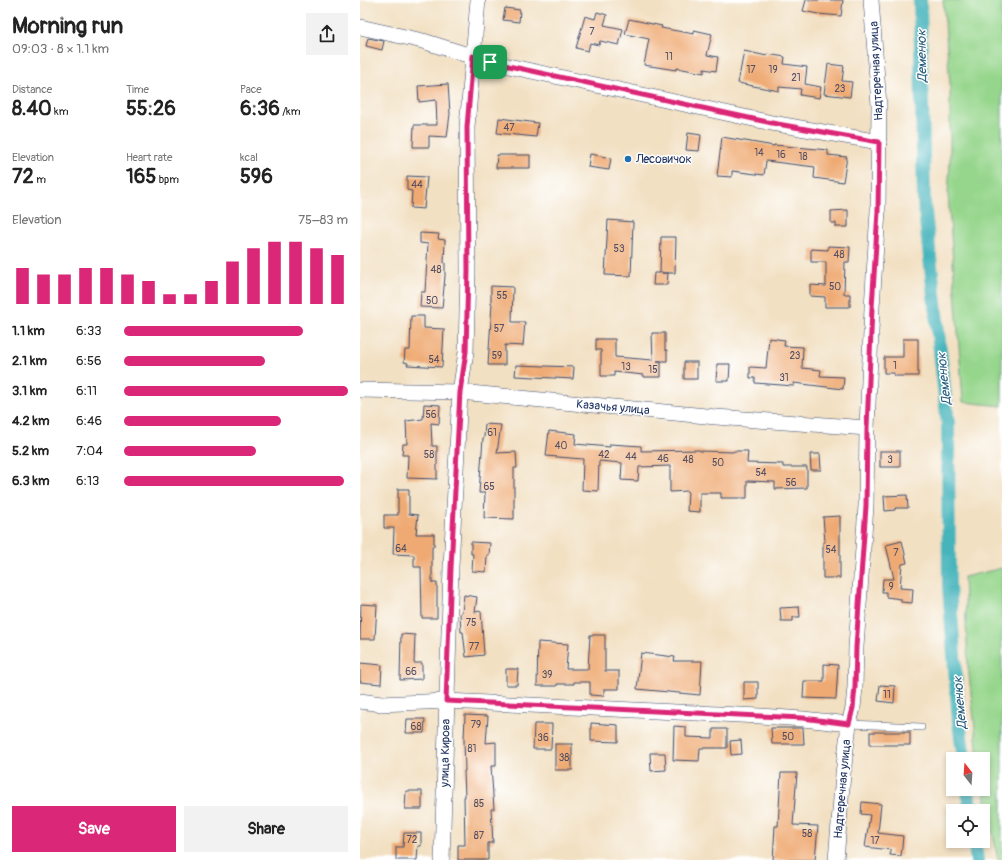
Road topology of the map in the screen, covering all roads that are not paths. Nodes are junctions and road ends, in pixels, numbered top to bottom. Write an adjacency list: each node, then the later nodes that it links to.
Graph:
1 (478, 0): 4 (street, улица Кирова)
2 (871, 0): 5 (street, Надтеречная улица)
3 (360, 27): 4 (street)
4 (473, 56): 5 (street); 7 (street, улица Кирова)
5 (879, 142): 8 (street, Надтеречная улица)
6 (360, 390): 7 (street, Казачья улица)
7 (460, 392): 8 (street, Казачья улица); 9 (street, улица Кирова)
8 (867, 428): 11 (street, Надтеречная улица)
9 (446, 701): 10 (street); 11 (street); 13 (street, улица Кирова)
10 (360, 702)
11 (849, 724): 12 (lane); 14 (street, Надтеречная улица)
12 (921, 727)
13 (442, 860)
14 (836, 860)

